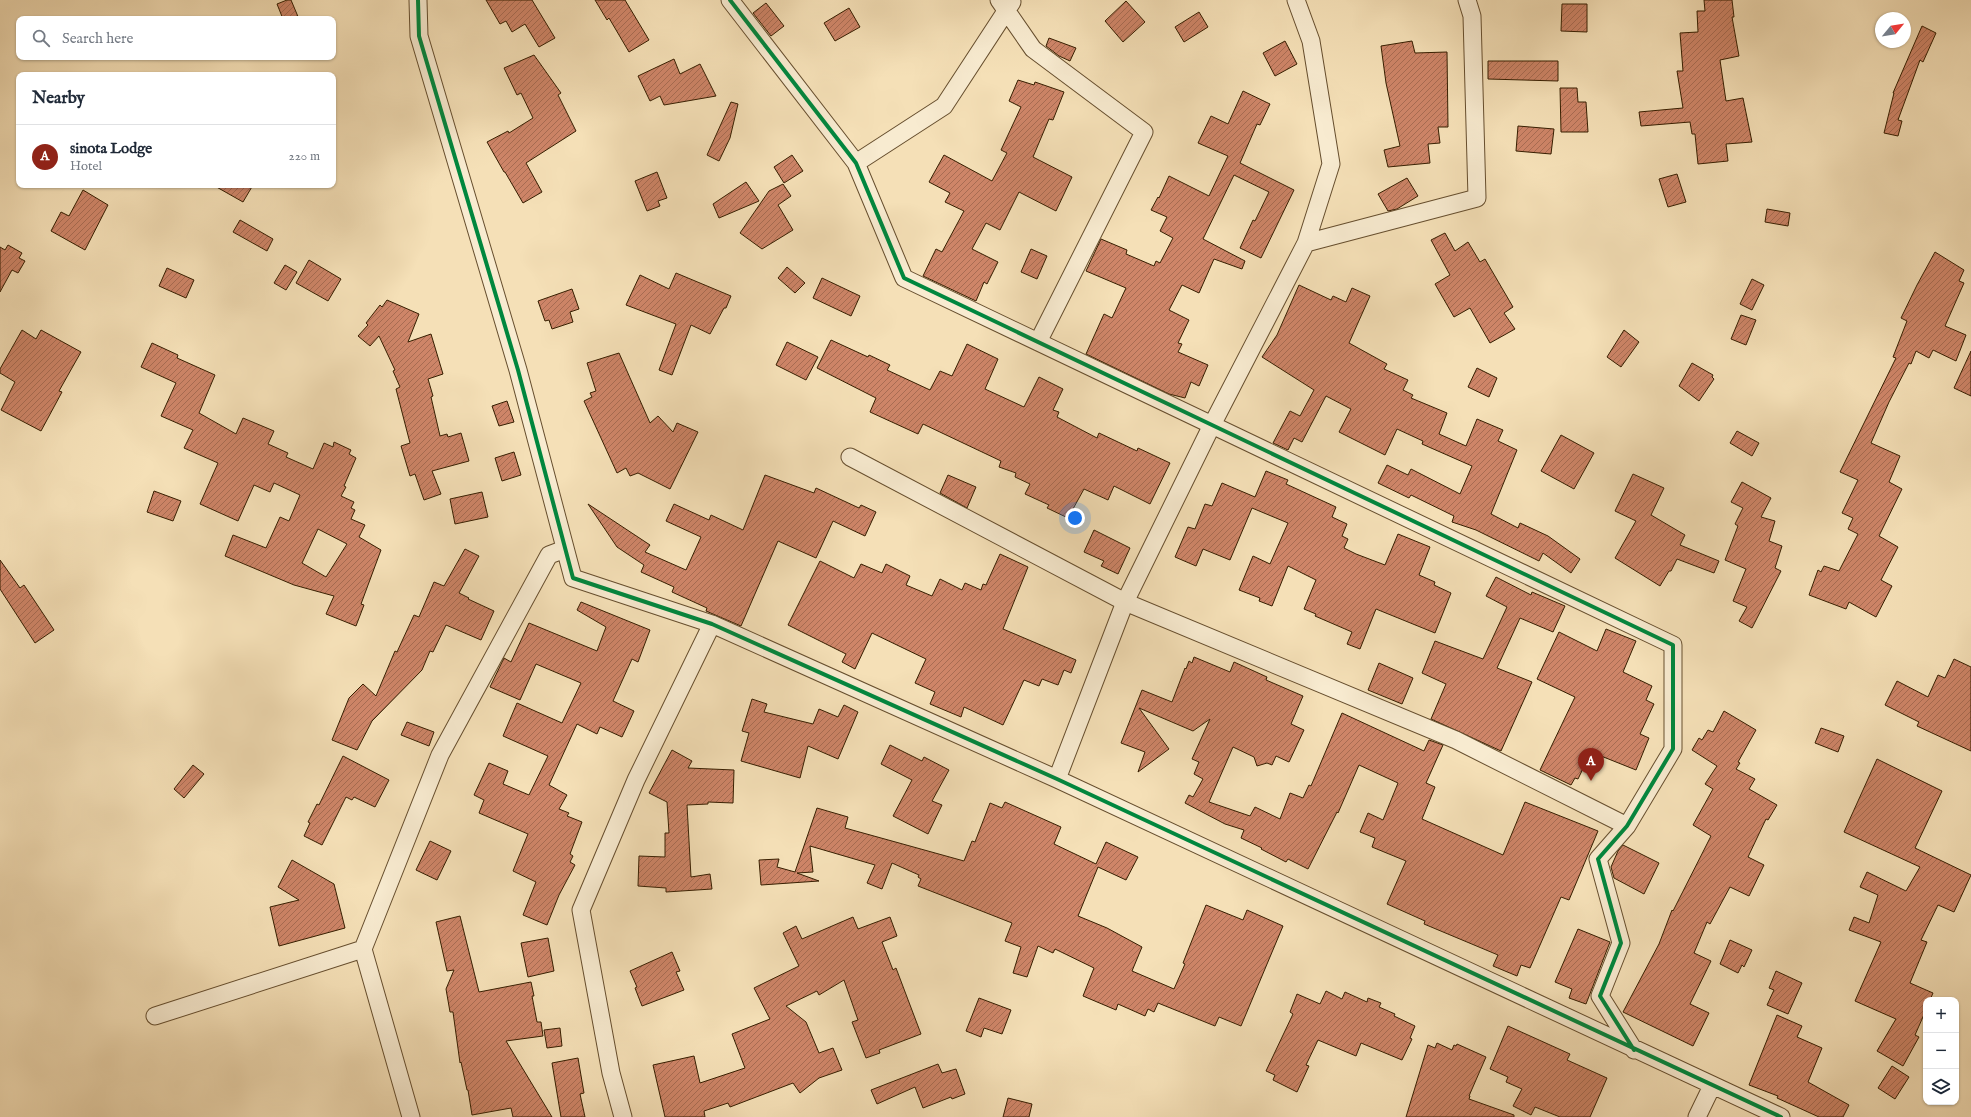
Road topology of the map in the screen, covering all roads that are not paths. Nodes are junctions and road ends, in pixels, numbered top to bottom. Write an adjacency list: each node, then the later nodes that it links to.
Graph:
1 (418, 0): 11 (street)
2 (730, 0): 6 (street)
3 (1296, 0): 7 (street)
4 (1467, 0): 7 (street)
5 (1006, 3): 6 (street); 8 (street)
6 (856, 163): 8 (street)
7 (1306, 243): 9 (street)
8 (1038, 342): 9 (street)
9 (1212, 425): 12 (street); 15 (street)
10 (850, 457): 12 (street)
11 (565, 549): 13 (street); 16 (street)
12 (1125, 602): 14 (street); 15 (street)
13 (712, 624): 14 (street); 21 (street)
14 (1057, 779): 18 (street)
15 (1627, 826): 18 (street)
16 (363, 949): 17 (street); 20 (street)
17 (155, 1016)
18 (1634, 1050): 19 (street)
19 (1712, 1086): 22 (street); 23 (street)
20 (411, 1117)
21 (623, 1117)
22 (1696, 1117)
23 (1781, 1117)

